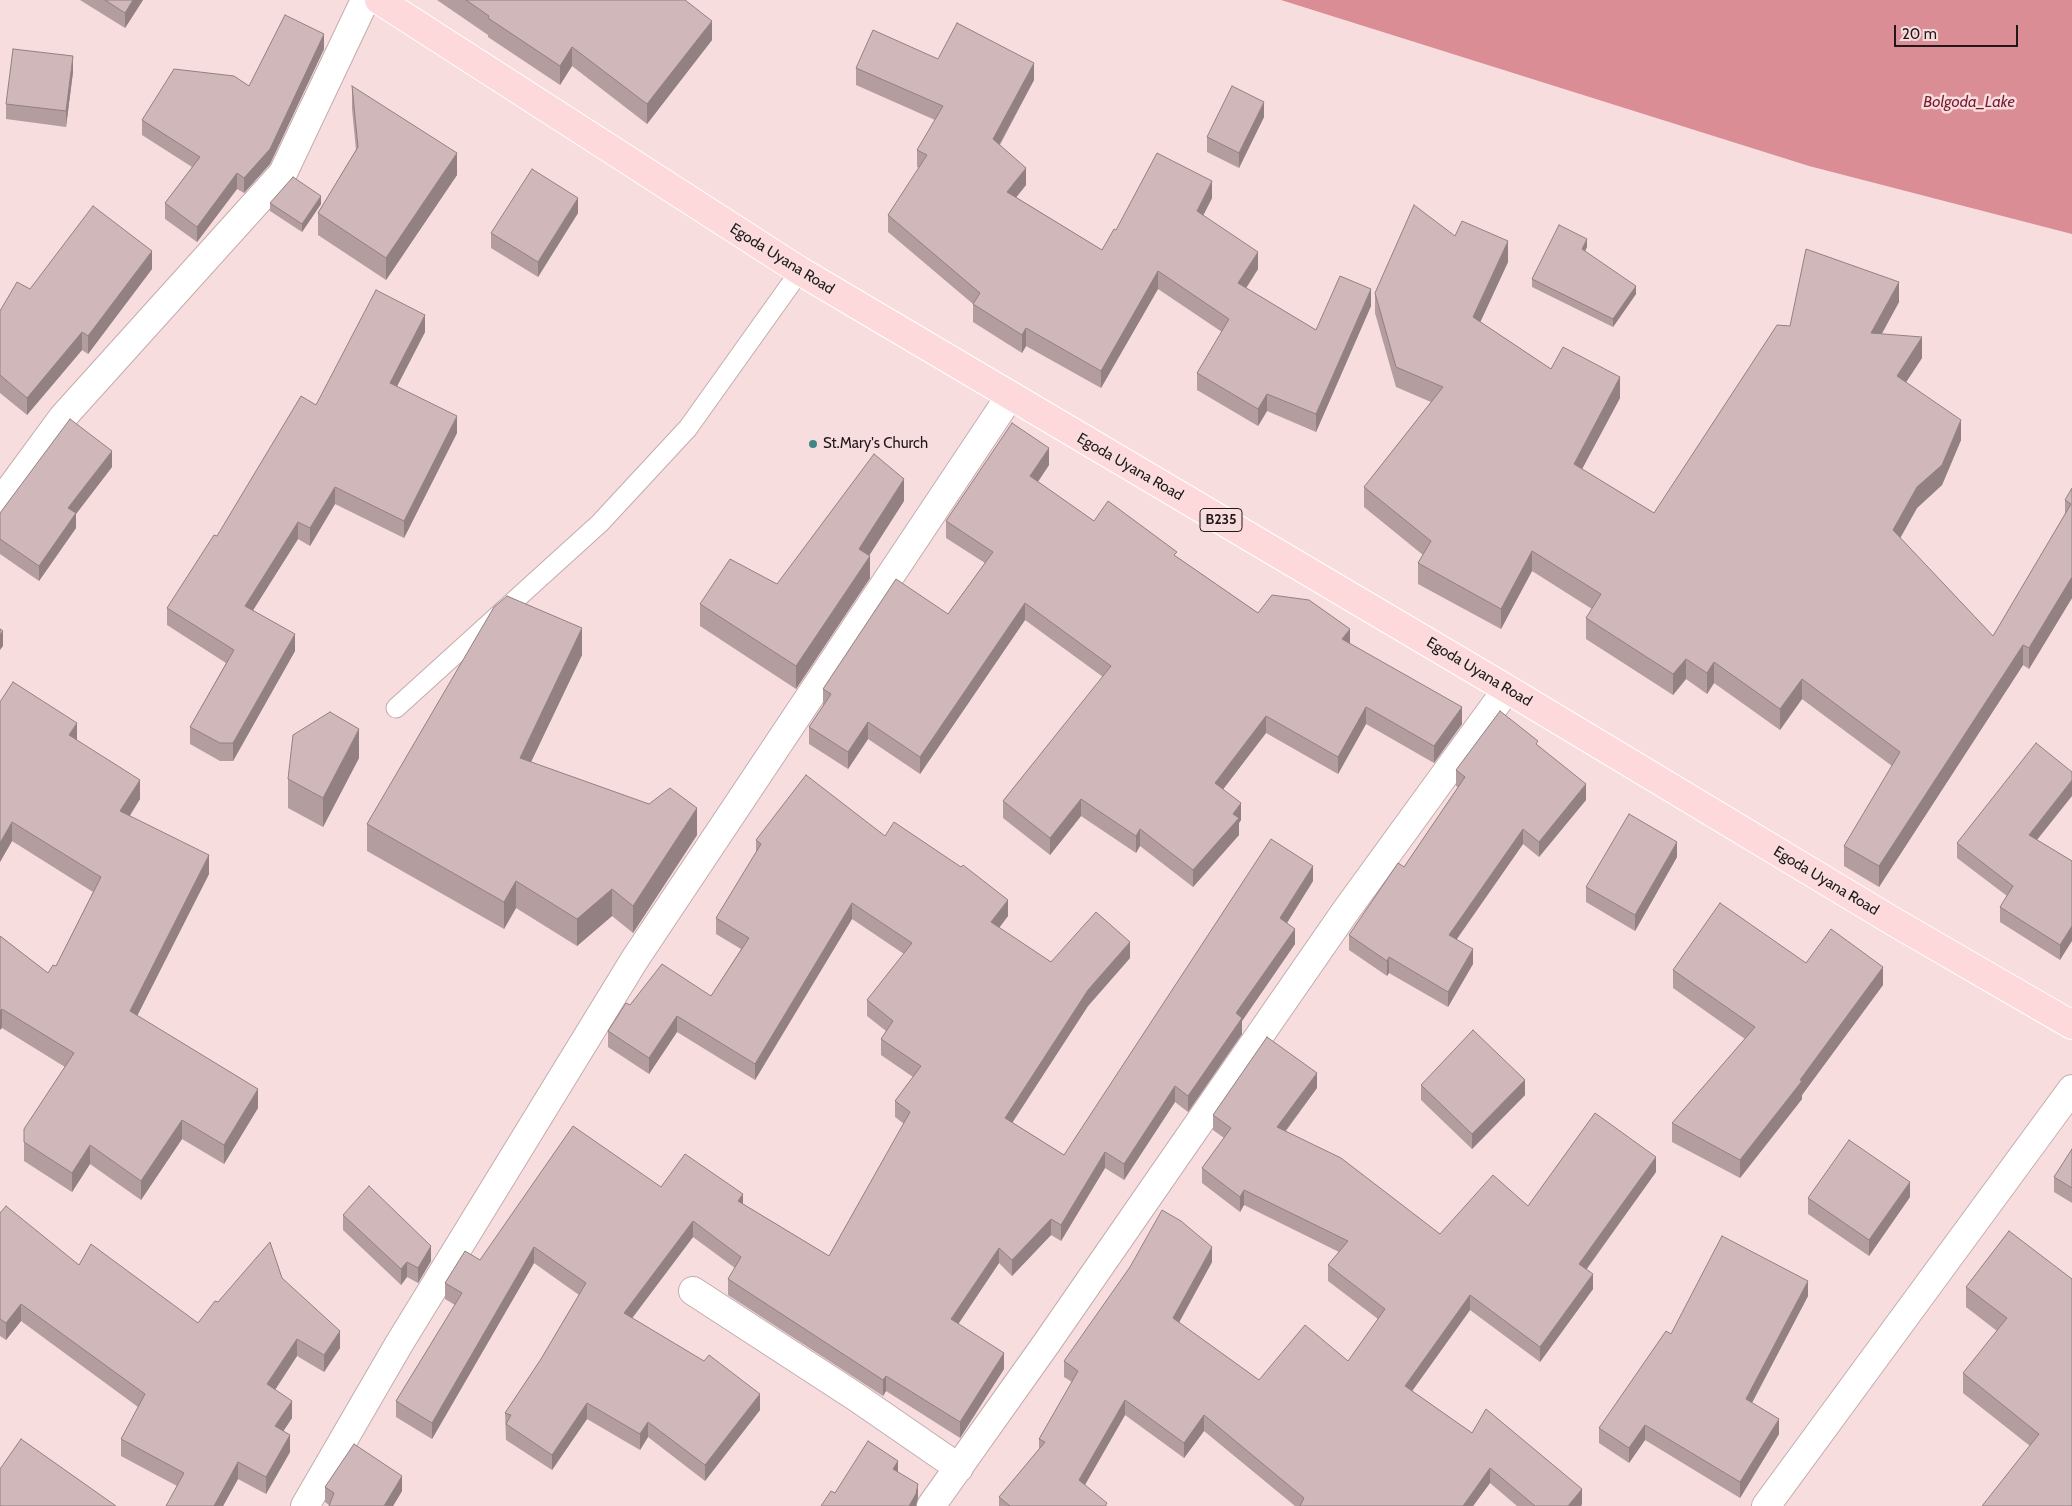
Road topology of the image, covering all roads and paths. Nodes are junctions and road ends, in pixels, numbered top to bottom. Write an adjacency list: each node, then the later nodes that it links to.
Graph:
1 (365, 0): 5 (street)
2 (379, 0): 3 (main road, Egoda Uyana Road / B235)
3 (800, 272): 4 (main road, Egoda Uyana Road / B235); 7 (lane)
4 (1010, 396): 6 (main road, Egoda Uyana Road / B235); 12 (street)
5 (0, 503)
6 (1508, 689): 8 (main road, Egoda Uyana Road / B235); 11 (street)
7 (396, 708)
8 (2072, 1025)
9 (2072, 1089): 14 (street)
10 (692, 1291): 11 (street)
11 (959, 1468): 13 (street)
12 (305, 1506)
13 (931, 1506)
14 (1766, 1506)

